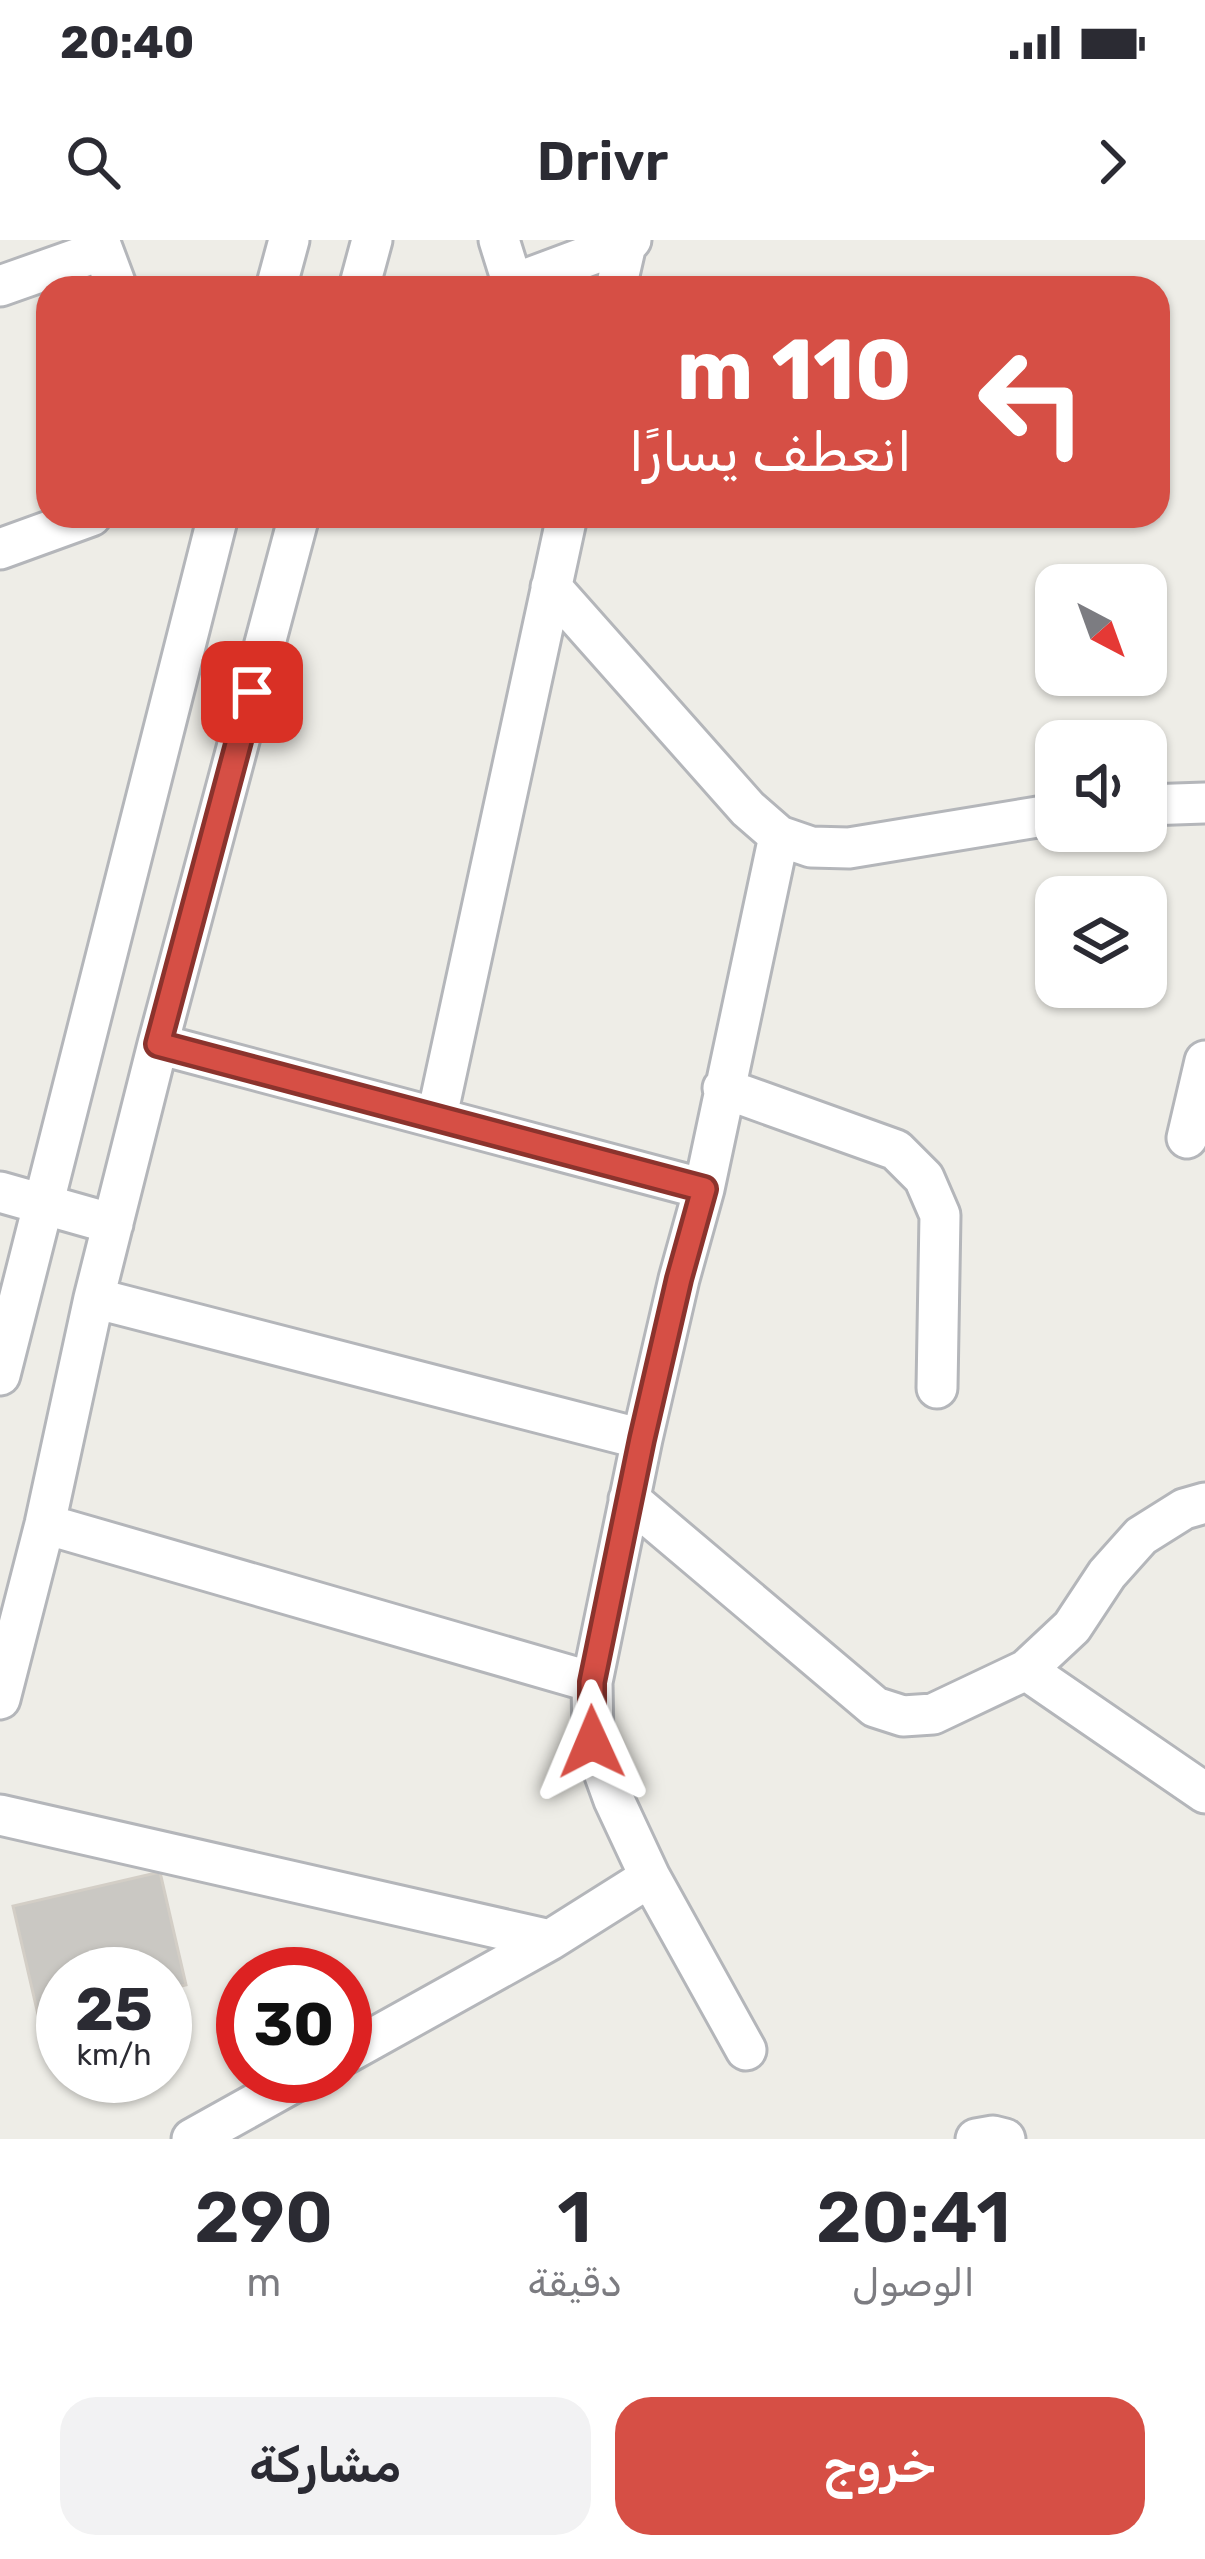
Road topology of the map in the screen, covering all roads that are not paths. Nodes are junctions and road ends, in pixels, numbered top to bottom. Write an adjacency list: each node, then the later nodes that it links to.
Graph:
1 (289, 240): 7 (street)
2 (372, 240): 8 (street)
3 (499, 240): 9 (street)
4 (628, 241): 10 (street); 11 (street)
5 (100, 245): 6 (street); 12 (street)
6 (112, 276)
7 (279, 276)
8 (362, 276)
9 (511, 276)
10 (539, 276)
11 (619, 276)
12 (0, 286)
13 (59, 528): 17 (street)
14 (215, 528): 30 (street)
15 (295, 528): 23 (street)
16 (564, 528): 18 (street)
17 (0, 549)
18 (551, 587): 22 (street); 26 (street)
19 (1205, 803): 20 (street)
20 (1167, 804)
21 (1035, 817): 22 (street)
22 (778, 836): 25 (street)
23 (158, 1044): 26 (street); 31 (street)
24 (1205, 1061): 27 (street)
25 (724, 1088): 28 (street); 34 (street)
26 (436, 1116): 28 (street)
27 (1186, 1138)
28 (704, 1189): 35 (street)
29 (0, 1192): 30 (street)
30 (41, 1204): 31 (street); 33 (street)
31 (112, 1224): 32 (street)
32 (94, 1298): 35 (street); 38 (street)
33 (0, 1375)
34 (937, 1388)
35 (642, 1439): 36 (street)
36 (629, 1499): 39 (street); 40 (street)
37 (1205, 1503): 39 (street)
38 (45, 1524): 40 (street); 41 (street)
39 (1026, 1670): 42 (street)
40 (592, 1682): 44 (street)
41 (0, 1699)
42 (1205, 1792)
43 (0, 1815): 45 (street)
44 (650, 1877): 45 (street); 47 (street)
45 (550, 1940): 46 (street)
46 (372, 2039)
47 (746, 2050)
48 (257, 2103): 49 (street)
49 (192, 2139)
50 (976, 2139): 51 (street)
51 (1006, 2139)

